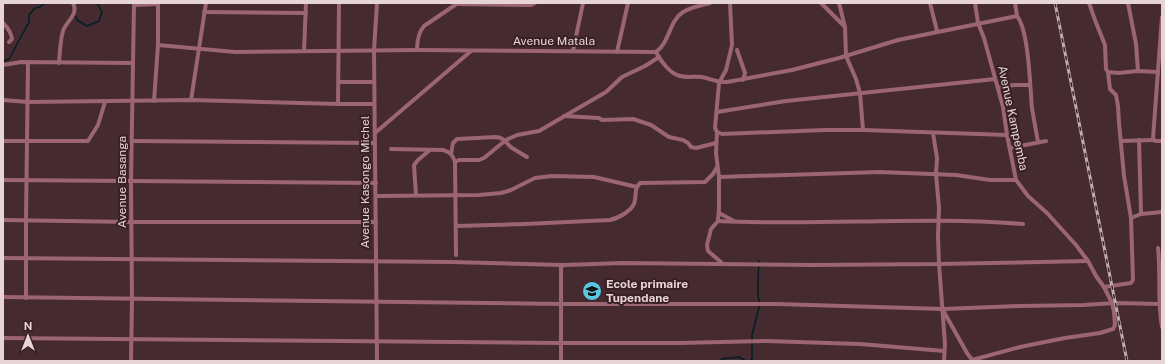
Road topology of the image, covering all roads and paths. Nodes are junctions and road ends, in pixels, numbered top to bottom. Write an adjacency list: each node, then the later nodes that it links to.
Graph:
1 (73, 3): 44 (street)
2 (206, 3): 21 (street)
3 (306, 3): 22 (street)
4 (339, 3): 36 (street)
5 (377, 3): 32 (street, Avenue Kasongo Michel)
6 (536, 3): 20 (street)
7 (583, 3): 38 (street)
8 (628, 3): 39 (street)
9 (710, 3): 40 (street)
10 (730, 3): 54 (street)
11 (821, 3): 27 (street)
12 (839, 3): 27 (street)
13 (930, 3): 28 (street)
14 (975, 3): 26 (street, Avenue Kampemba)
15 (1015, 3): 23 (street)
16 (1090, 3): 48 (street)
17 (1128, 3): 47 (street)
18 (134, 4): 19 (street); 45 (street, Avenue Basanga)
19 (158, 4): 30 (street)
20 (458, 4): 33 (street)
21 (204, 12): 22 (street); 31 (street)
22 (306, 13): 35 (street)
23 (1017, 16): 26 (street); 55 (street)
24 (1162, 18): 49 (street)
25 (3, 23): 29 (street)
26 (978, 23): 28 (street); 50 (street, Avenue Kampemba)
27 (845, 27): 41 (street)
28 (937, 31): 41 (street)
29 (9, 42)
30 (158, 45): 31 (street, Avenue Matala); 61 (street)
31 (198, 49): 35 (street, Avenue Matala); 59 (street)
32 (374, 50): 33 (street, Avenue Matala); 36 (street, Avenue Matala); 53 (street, Avenue Kasongo Michel)
33 (417, 50): 37 (street, Avenue Matala)
34 (737, 50): 51 (street)
35 (304, 51): 36 (street, Avenue Matala)
36 (338, 51): 52 (street)
37 (471, 51): 38 (street, Avenue Matala); 70 (street)
38 (573, 51): 39 (street, Avenue Matala)
39 (617, 52): 40 (street, Avenue Matala)
40 (656, 52): 42 (street)
41 (846, 56): 51 (street); 57 (street)
42 (659, 57): 54 (street); 67 (street)
43 (28, 63): 44 (street); 46 (street); 62 (street)
44 (59, 63): 45 (street)
45 (133, 63): 60 (street, Avenue Basanga)
46 (3, 65)
47 (1138, 71): 48 (street); 49 (street)
48 (1108, 72): 80 (street)
49 (1158, 72): 75 (street)
50 (995, 79): 56 (street, Avenue Kampemba); 57 (street)
51 (743, 80): 54 (street)
52 (338, 82): 53 (street); 64 (street)
53 (374, 82): 65 (street, Avenue Kasongo Michel)
54 (719, 83): 66 (street)
55 (1030, 85): 56 (street); 82 (street)
56 (998, 88): 72 (street, Avenue Kampemba)
57 (860, 94): 66 (street); 68 (street)
58 (3, 100): 62 (street)
59 (191, 100): 61 (street); 64 (street)
60 (133, 101): 61 (street); 63 (street); 78 (street, Avenue Basanga)
61 (154, 101)
62 (28, 102): 63 (street); 77 (street)
63 (105, 102): 77 (street)
64 (338, 104): 65 (street)
65 (374, 104): 70 (street, Avenue Kasongo Michel)
66 (717, 112): 69 (street)
67 (563, 116): 73 (street); 84 (street)
68 (863, 130): 69 (street); 71 (street)
69 (717, 132): 84 (street)
70 (375, 133): 83 (street, Avenue Kasongo Michel)
71 (934, 133): 72 (street); 92 (street)
72 (1007, 135): 85 (street, Avenue Kampemba)
73 (506, 140): 88 (street); 89 (street); 90 (street)
74 (1139, 140): 75 (street); 80 (street); 105 (street)
75 (1153, 140): 81 (street)
76 (3, 141): 77 (street)
77 (28, 141): 95 (street)
78 (132, 141): 83 (street); 97 (street, Avenue Basanga)
79 (1046, 141): 82 (street)
80 (1120, 141): 106 (street)
81 (1162, 141)
82 (1038, 142): 85 (street)
83 (375, 143): 98 (street, Avenue Kasongo Michel)
84 (716, 143): 91 (street)
85 (1010, 148): 96 (street, Avenue Kampemba)
86 (392, 149): 87 (street)
87 (430, 150): 88 (street); 100 (street)
88 (450, 154): 90 (street)
89 (527, 157)
90 (455, 162): 101 (street)
91 (717, 167): 93 (street); 99 (street)
92 (936, 174): 93 (street); 96 (street); 110 (street)
93 (719, 177): 104 (street)
94 (3, 180): 95 (street)
95 (27, 180): 97 (street); 107 (street)
96 (1016, 180): 121 (street, Avenue Kampemba)
97 (131, 181): 98 (street); 111 (street, Avenue Basanga)
98 (376, 182): 102 (street, Avenue Kasongo Michel)
99 (637, 186): 101 (street); 115 (street)
100 (416, 195): 101 (street); 102 (street)
101 (455, 195): 115 (street)
102 (376, 196): 112 (street, Avenue Kasongo Michel)
103 (1162, 212): 105 (street)
104 (719, 213): 109 (street); 113 (street)
105 (1140, 214): 106 (street)
106 (1131, 218): 126 (street)
107 (26, 219): 108 (street); 111 (street); 119 (street)
108 (3, 220)
109 (718, 221): 113 (street); 123 (street)
110 (938, 221): 113 (street); 114 (street); 124 (street)
111 (131, 222): 112 (street); 120 (street, Avenue Basanga)
112 (376, 222): 122 (street, Avenue Kasongo Michel)
113 (738, 222)
114 (1023, 224)
115 (456, 226): 117 (street)
116 (1158, 248): 133 (street)
117 (456, 255)
118 (3, 258): 119 (street)
119 (26, 258): 120 (street); 128 (street)
120 (132, 260): 122 (street); 129 (street, Avenue Basanga)
121 (1088, 261): 124 (street); 126 (street, Avenue Kampemba)
122 (376, 262): 125 (street); 130 (street, Avenue Kasongo Michel)
123 (722, 264): 124 (street); 125 (street)
124 (939, 264): 134 (street)
125 (562, 265): 132 (street)
126 (1104, 287): 131 (street, Avenue Kampemba)
127 (3, 297): 128 (street)
128 (26, 298): 129 (street)
129 (132, 299): 130 (street); 137 (street, Avenue Basanga)
130 (376, 302): 132 (street); 138 (street, Avenue Kasongo Michel)
131 (1112, 303): 133 (street); 134 (street); 141 (street, Avenue Kampemba)
132 (562, 304): 134 (street); 139 (street)
133 (1160, 304): 135 (street)
134 (943, 310): 140 (street); 141 (street)
135 (1162, 328)
136 (3, 338): 137 (street)
137 (131, 339): 138 (street); 142 (street, Avenue Basanga)
138 (378, 342): 139 (street); 143 (street, Avenue Kasongo Michel)
139 (561, 343): 140 (street); 144 (street)
140 (944, 350): 145 (street)
141 (973, 360)
142 (132, 361)
143 (378, 361)
144 (561, 361)
145 (944, 361)

